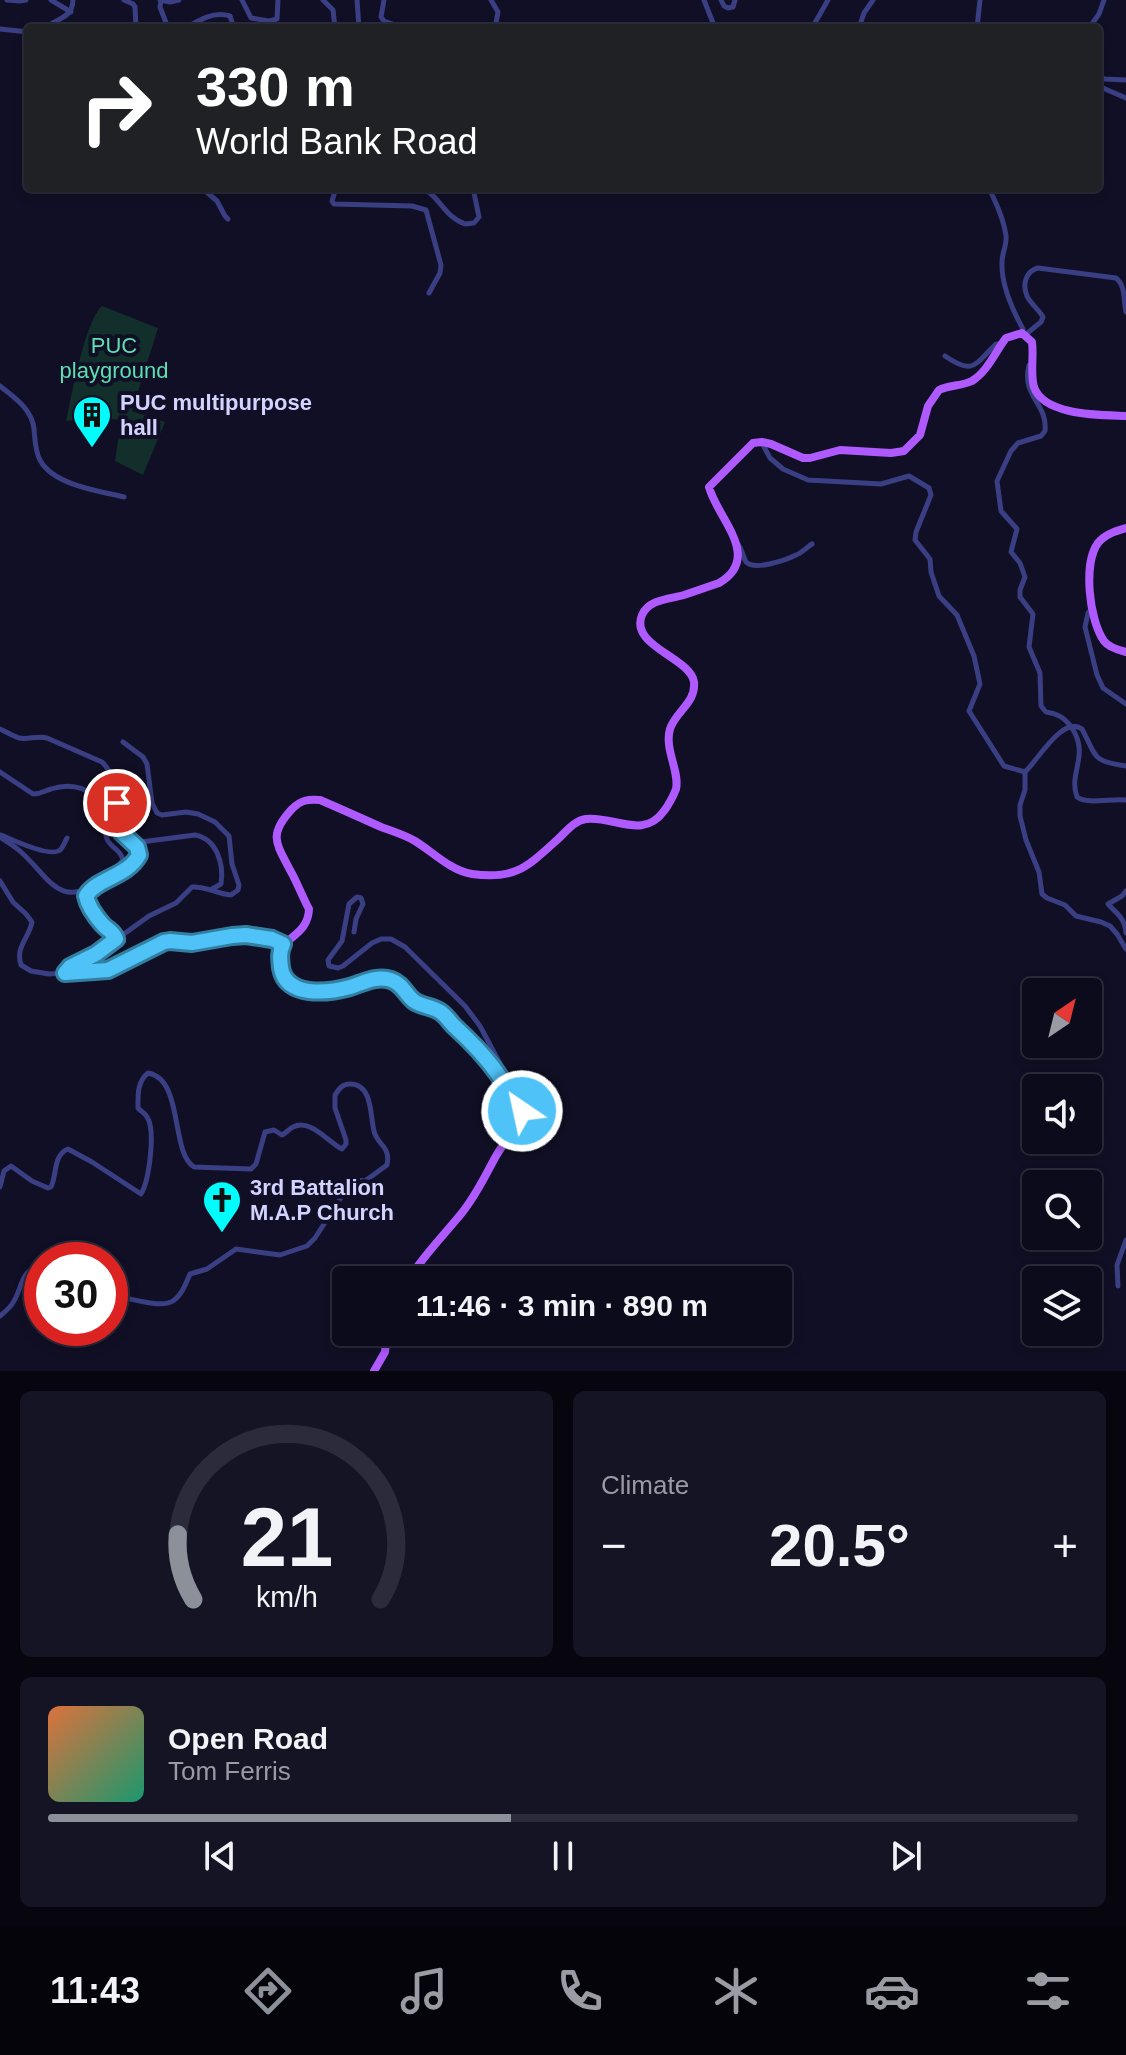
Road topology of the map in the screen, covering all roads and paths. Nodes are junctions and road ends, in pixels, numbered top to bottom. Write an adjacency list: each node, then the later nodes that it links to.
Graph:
1 (7, 0): 2 (street)
2 (26, 0)
3 (51, 0): 21 (street)
4 (73, 0): 21 (street)
5 (124, 0): 23 (street)
6 (161, 0): 7 (street); 24 (street)
7 (179, 0)
8 (242, 0): 9 (street)
9 (278, 0)
10 (323, 0): 27 (street)
11 (357, 0): 28 (street)
12 (384, 0): 29 (street)
13 (491, 0): 30 (street)
14 (704, 0): 31 (street)
15 (721, 0): 16 (street)
16 (735, 0)
17 (828, 0): 32 (street)
18 (873, 0): 33 (street)
19 (980, 0): 34 (street)
20 (1104, 0): 35 (street)
21 (71, 12): 22 (street)
22 (52, 24)
23 (136, 24)
24 (166, 24)
25 (192, 24): 26 (street)
26 (233, 24)
27 (335, 24)
28 (359, 24)
29 (393, 24)
30 (496, 24)
31 (713, 24)
32 (814, 24)
33 (860, 24)
34 (977, 24)
35 (1092, 24)
36 (0, 29): 37 (street)
37 (24, 32)
38 (1102, 77): 39 (street)
39 (1126, 80)
40 (1102, 88): 41 (street)
41 (1126, 98)
42 (207, 192): 47 (street)
43 (335, 192): 48 (street)
44 (430, 192): 45 (street)
45 (474, 192)
46 (991, 192): 50 (street)
47 (228, 219)
48 (429, 293)
49 (1126, 312): 50 (street)
50 (1024, 334): 51 (main road); 53 (main road)
51 (1001, 344): 52 (street); 56 (main road)
52 (945, 356)
53 (1033, 356): 55 (main road); 64 (street)
54 (0, 386): 57 (street)
55 (1126, 416)
56 (762, 442): 59 (main road); 69 (street)
57 (124, 497)
58 (1126, 528): 61 (main road)
59 (735, 540): 60 (street); 81 (main road)
60 (812, 544)
61 (1092, 607): 62 (main road); 63 (street)
62 (1126, 652)
63 (1126, 704)
64 (1070, 726): 67 (street); 69 (street); 70 (street)
65 (0, 729): 73 (street)
66 (123, 742): 75 (street)
67 (1126, 766)
68 (0, 772): 76 (street)
69 (1025, 772): 82 (street)
70 (1126, 800)
71 (0, 836): 72 (street); 76 (street)
72 (67, 838)
73 (133, 843): 75 (street); 76 (street)
74 (0, 881): 83 (street)
75 (211, 889): 80 (street)
76 (90, 890): 80 (street)
77 (1126, 891): 79 (street)
78 (354, 932): 84 (street)
79 (1126, 933)
80 (116, 939): 83 (street)
81 (283, 944): 83 (street); 84 (main road)
82 (1126, 949)
83 (65, 973)
84 (516, 1117): 87 (main road)
85 (0, 1187): 90 (street)
86 (1126, 1240): 89 (street)
87 (419, 1266)
88 (24, 1280): 91 (street)
89 (1118, 1286)
90 (128, 1298)
91 (0, 1316)
92 (386, 1346): 93 (main road)
93 (374, 1371)

